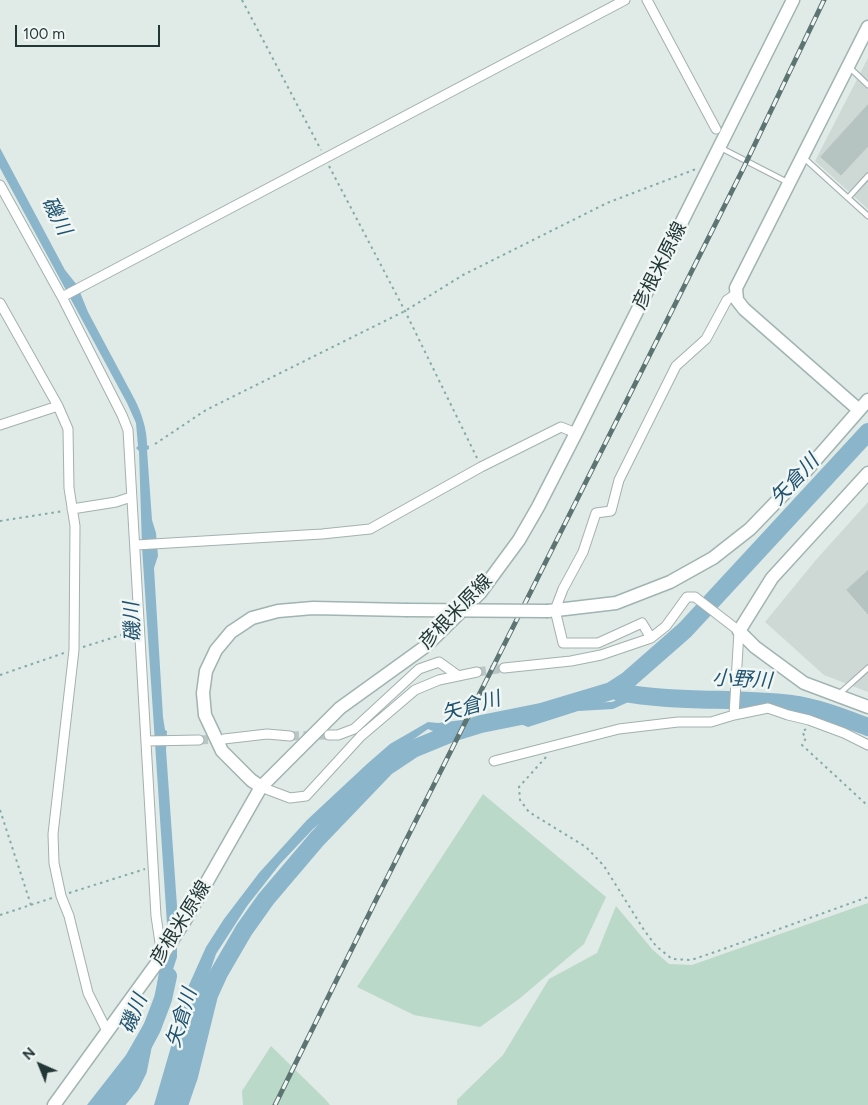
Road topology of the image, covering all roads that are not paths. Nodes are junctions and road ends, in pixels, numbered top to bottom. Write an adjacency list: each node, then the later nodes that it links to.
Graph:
1 (624, 0): 16 (street)
2 (647, 0): 7 (street)
3 (793, 0): 8 (street, 彦根米原線)
4 (868, 27): 5 (street)
5 (848, 67): 6 (lane); 9 (street)
6 (868, 85)
7 (716, 129)
8 (720, 147): 11 (lane); 22 (street, 彦根米原線)
9 (802, 157): 11 (street); 13 (lane)
10 (868, 176): 13 (lane)
11 (790, 183): 15 (street)
12 (0, 185): 16 (street)
13 (848, 198): 14 (lane)
14 (868, 216)
15 (736, 294): 20 (street); 27 (street)
16 (64, 296): 24 (street)
17 (0, 303): 19 (street)
18 (868, 400): 20 (street)
19 (58, 406): 21 (street); 25 (street)
20 (859, 410): 27 (street)
21 (0, 425)
22 (576, 433): 26 (street); 44 (street, 彦根米原線)
23 (868, 473): 28 (street)
24 (131, 497): 25 (street); 26 (street)
25 (72, 509): 46 (street)
26 (138, 544): 41 (street)
27 (552, 610): 29 (street); 44 (street, bridge)
28 (740, 631): 29 (street); 34 (street); 36 (street)
29 (650, 638): 30 (street)
30 (504, 668)
31 (868, 668): 34 (lane)
32 (477, 672): 33 (street)
33 (457, 675): 37 (street); 44 (street)
34 (838, 695): 35 (street)
35 (868, 707)
36 (734, 715): 42 (street); 43 (street)
37 (329, 735)
38 (290, 736): 39 (street)
39 (224, 739)
40 (199, 740): 41 (street)
41 (149, 741): 45 (street)
42 (868, 745)
43 (494, 761)
44 (261, 787): 45 (street, 彦根米原線)
45 (162, 956): 46 (street, 彦根米原線)
46 (107, 1031): 47 (street, 彦根米原線)
47 (54, 1105)

